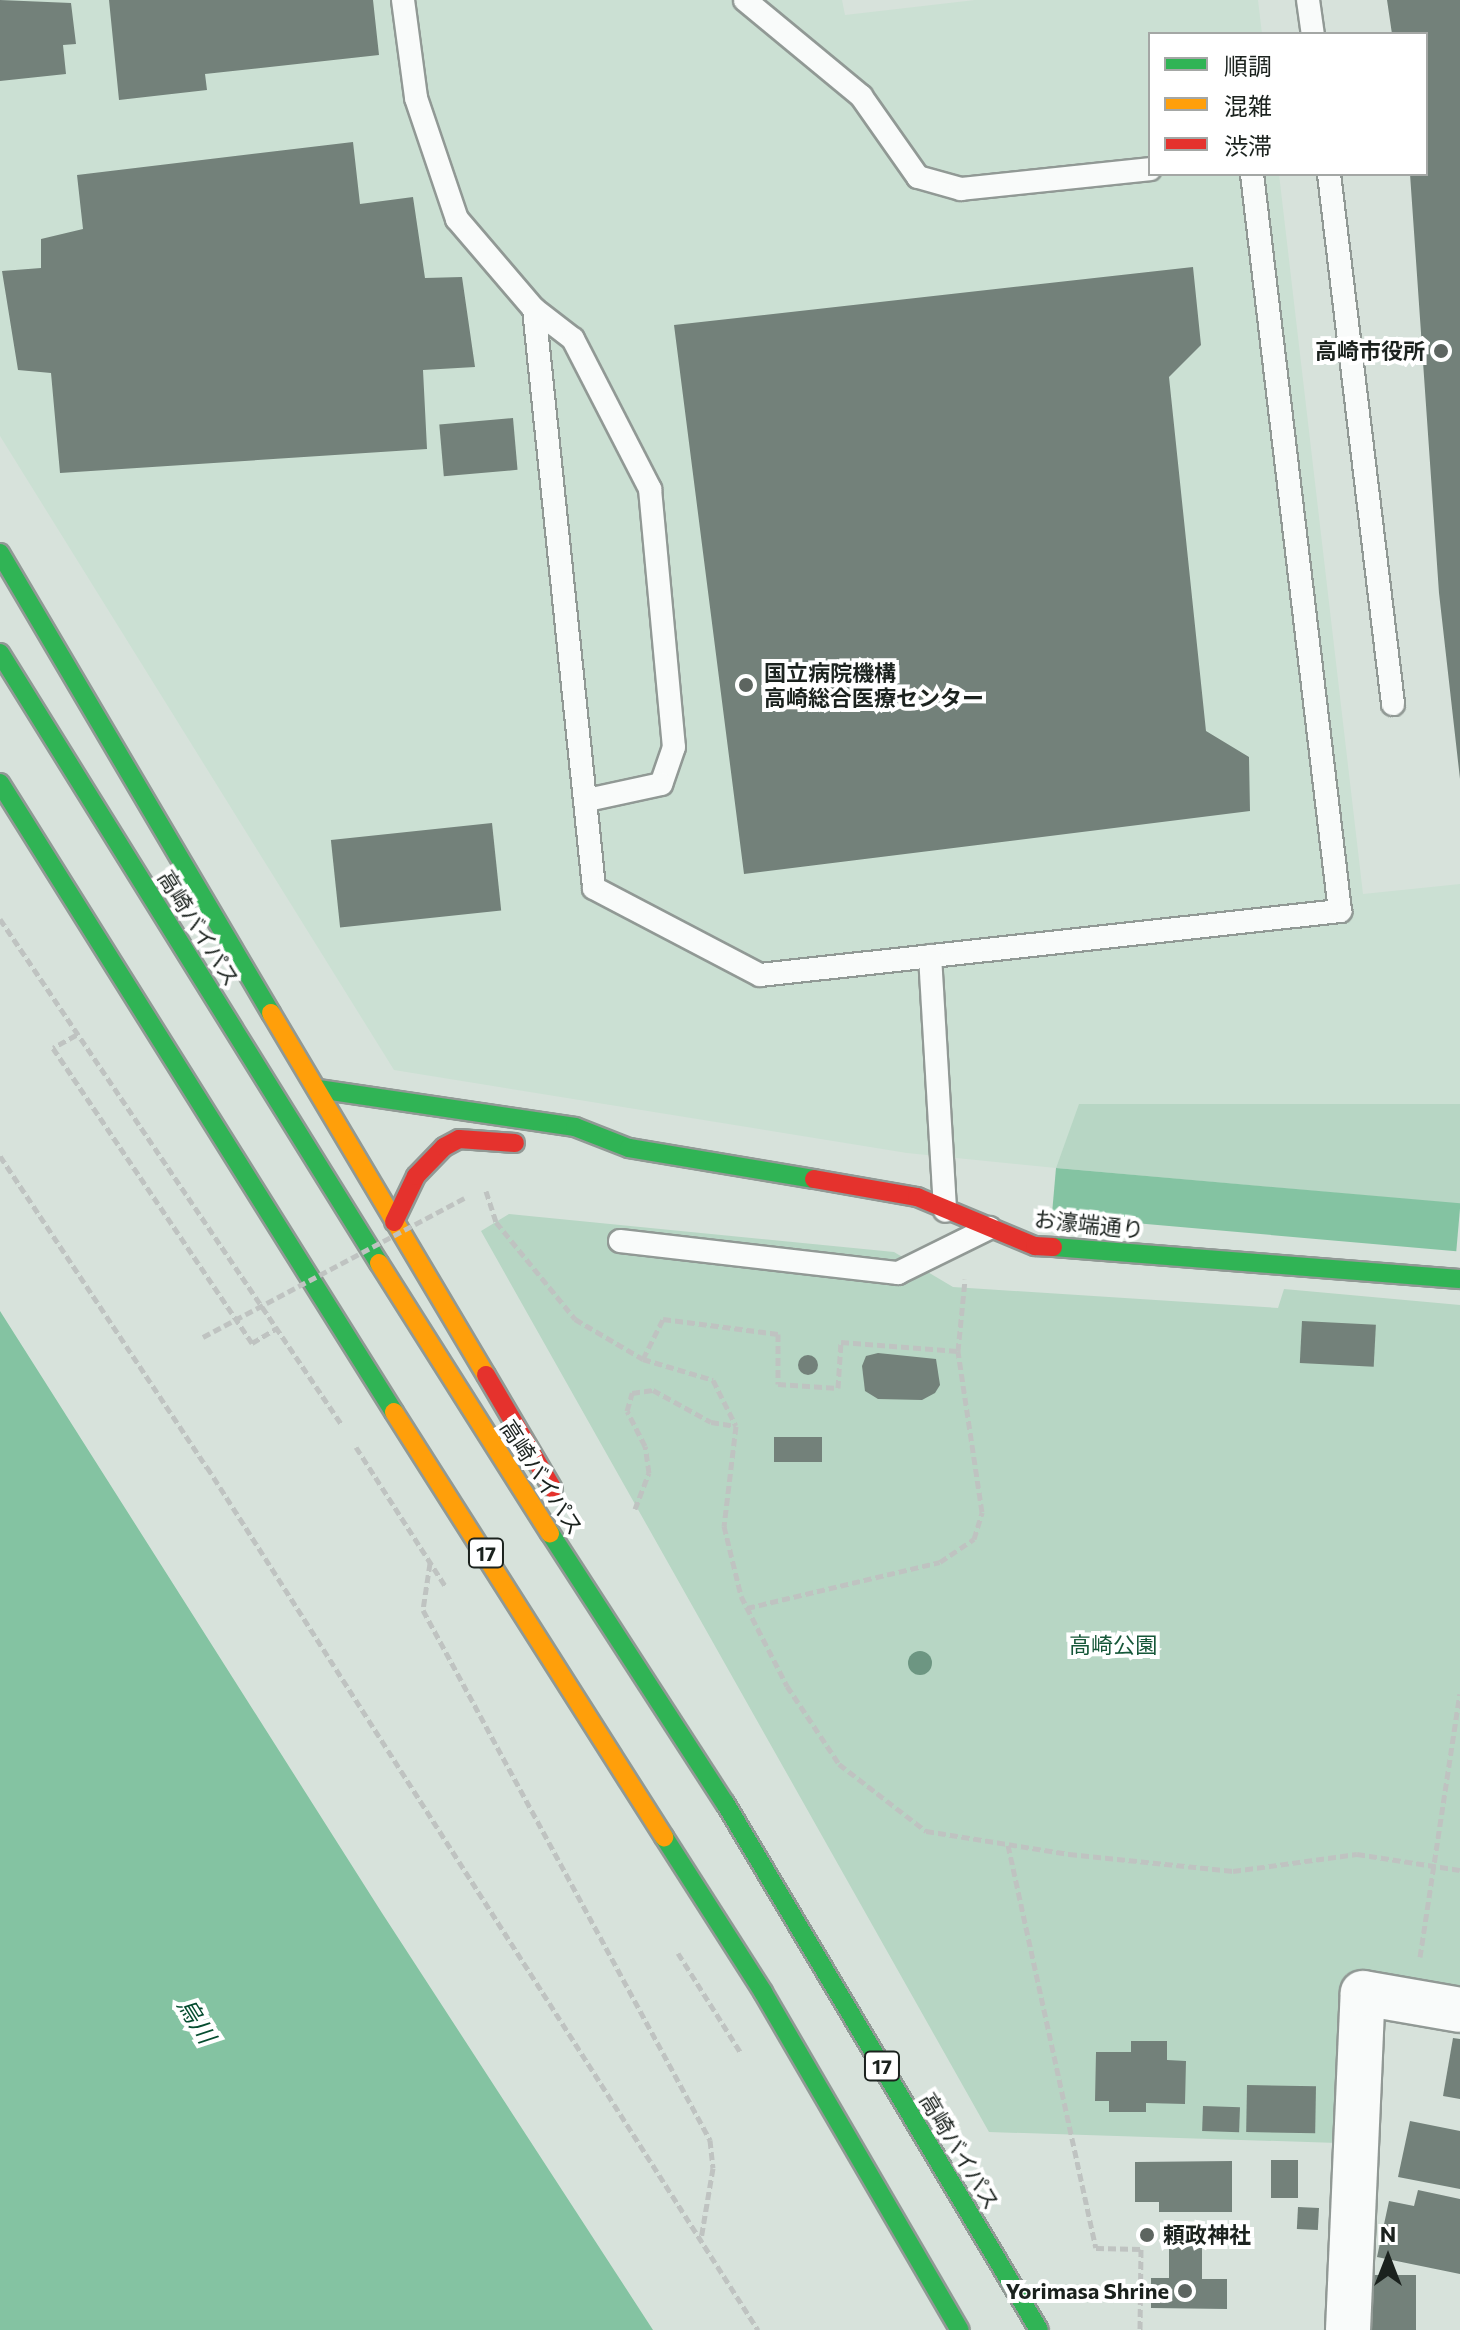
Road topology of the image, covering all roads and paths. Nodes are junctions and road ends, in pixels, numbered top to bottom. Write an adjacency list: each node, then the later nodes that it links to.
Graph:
1 (403, 0): 8 (lane)
2 (745, 0): 5 (lane)
3 (1308, 0): 4 (lane)
4 (1313, 32)
5 (1148, 169)
6 (1252, 176): 15 (lane)
7 (1329, 176): 11 (lane)
8 (534, 309): 13 (lane); 13 (lane)
9 (0, 553): 17 (main road)
10 (0, 653): 43 (main road, 高崎バイパス / 17)
11 (1393, 704)
12 (0, 783): 53 (main road, 17)
13 (587, 800): 15 (lane)
14 (0, 919): 16 (path)
15 (930, 956): 24 (lane)
16 (76, 1035): 30 (path); 31 (path)
17 (318, 1089): 19 (main road); 25 (main road)
18 (533, 1146): 25 (main road)
19 (629, 1148): 20 (main road); 24 (main road, お濠端通り)
20 (589, 1152)
21 (0, 1156): 51 (path)
22 (486, 1191): 34 (path)
23 (468, 1196): 30 (path, bridge)
24 (945, 1211): 26 (main road, お濠端通り)
25 (394, 1222): 37 (main road)
26 (989, 1228): 27 (lane); 29 (main road, お濠端通り)
27 (620, 1241)
28 (966, 1273): 33 (path)
29 (1460, 1279)
30 (237, 1319): 31 (path); 32 (path, bridge)
31 (277, 1328): 39 (path)
32 (203, 1337)
33 (958, 1351): 34 (path); 41 (path)
34 (643, 1359): 35 (path)
35 (736, 1426): 36 (path); 41 (path)
36 (635, 1509)
37 (565, 1511)
38 (588, 1553): 43 (main road, 17)
39 (430, 1563): 40 (path); 51 (path)
40 (447, 1589)
41 (747, 1608): 44 (path)
42 (1460, 1694): 45 (path)
43 (725, 1803): 54 (main road, 高崎バイパス / 17)
44 (1008, 1845): 45 (path); 55 (path)
45 (1435, 1867): 46 (path); 48 (path)
46 (1460, 1870)
47 (672, 1943): 50 (path)
48 (1413, 2001): 49 (street); 56 (street)
49 (1460, 2010)
50 (747, 2064)
51 (701, 2240): 52 (path)
52 (758, 2330)
53 (960, 2330)
54 (1039, 2330)
55 (1140, 2330)
56 (1348, 2330)

